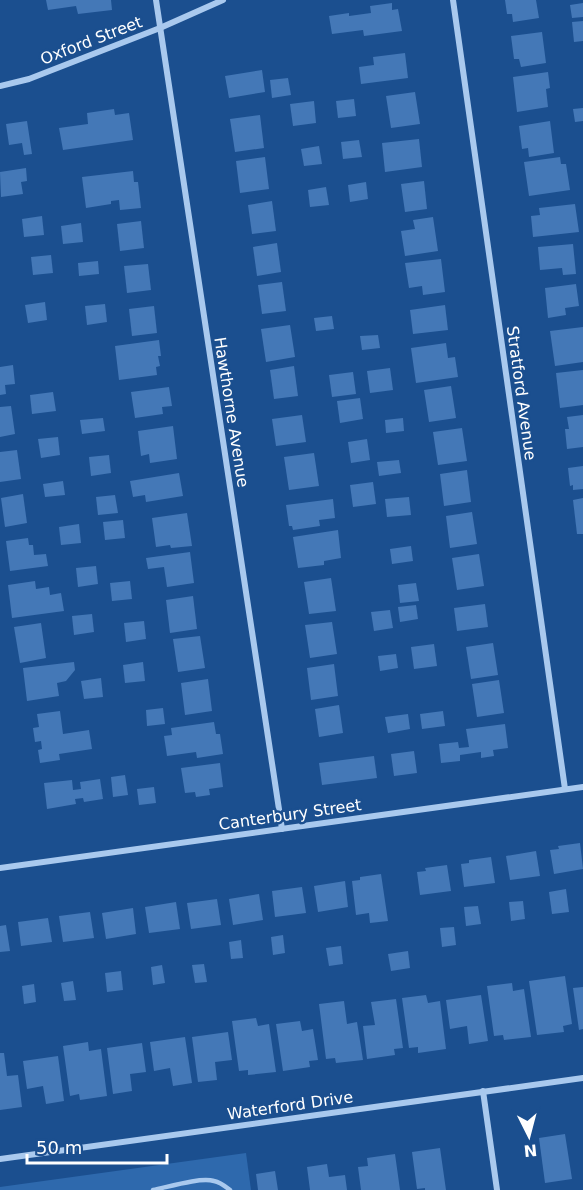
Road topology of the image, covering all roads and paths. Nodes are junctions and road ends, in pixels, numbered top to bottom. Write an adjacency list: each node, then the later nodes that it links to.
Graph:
1 (156, 0): 4 (street, Hawthorne Avenue)
2 (223, 0): 4 (street, Oxford Street)
3 (453, 0): 7 (street, Stratford Avenue)
4 (160, 28): 5 (street, Oxford Street); 8 (street, Hawthorne Avenue)
5 (0, 86)
6 (583, 787): 7 (street, Canterbury Street)
7 (565, 789): 8 (street, Canterbury Street)
8 (282, 829): 9 (street, Canterbury Street)
9 (0, 868)
10 (583, 1078): 11 (street, Waterford Drive)
11 (483, 1091): 12 (street, Waterford Drive); 15 (street)
12 (0, 1160)
13 (153, 1190): 14 (lane)
14 (230, 1190)
15 (497, 1190)

